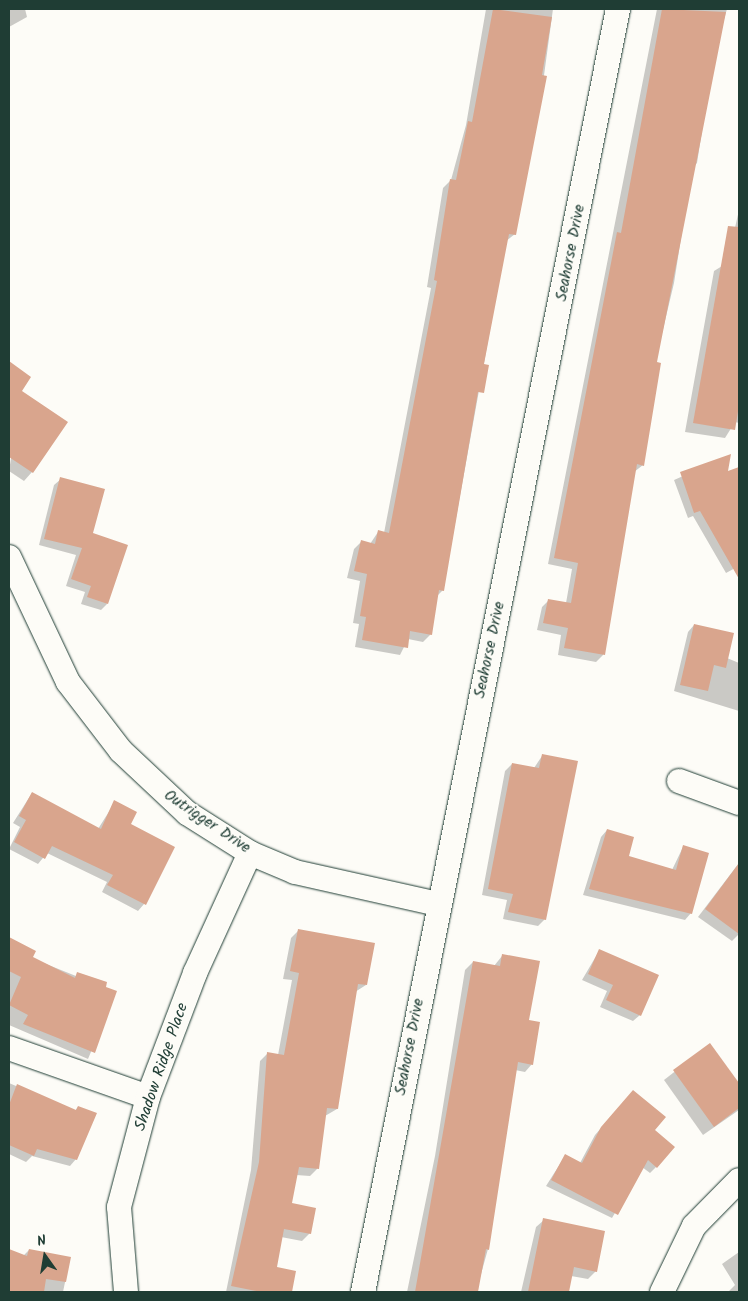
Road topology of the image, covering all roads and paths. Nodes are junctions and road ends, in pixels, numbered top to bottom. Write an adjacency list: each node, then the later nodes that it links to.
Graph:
1 (618, 9): 6 (street, Seahorse Drive)
2 (9, 557): 5 (street, Outrigger Drive)
3 (680, 781): 4 (street)
4 (739, 803)
5 (250, 853): 6 (street, Outrigger Drive); 8 (street, Shadow Ridge Place)
6 (438, 904): 11 (street, Seahorse Drive)
7 (9, 1048): 8 (street)
8 (148, 1098): 10 (street, Shadow Ridge Place)
9 (739, 1180): 12 (street)
10 (126, 1292)
11 (363, 1292)
12 (662, 1292)

